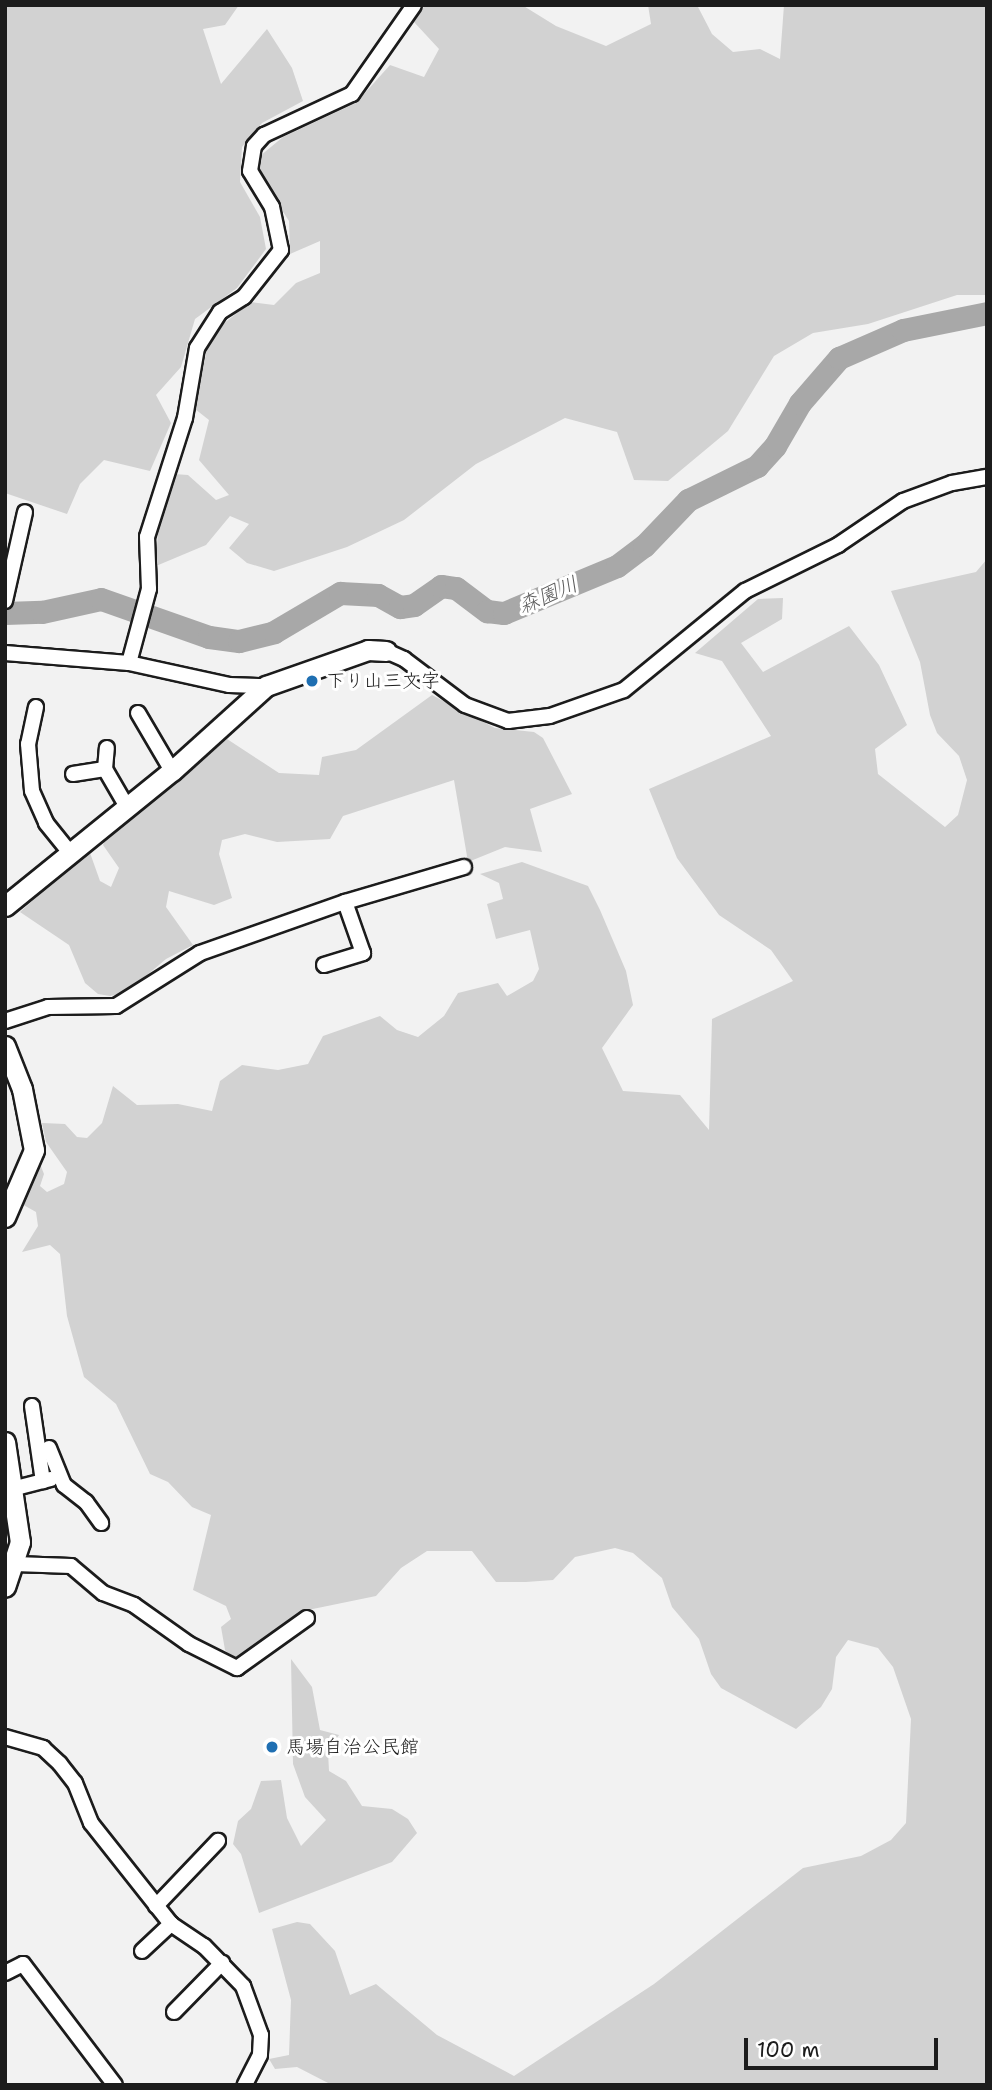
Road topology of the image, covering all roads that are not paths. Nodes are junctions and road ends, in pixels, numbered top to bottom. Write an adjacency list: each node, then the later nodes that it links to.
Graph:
1 (414, 5): 7 (street)
2 (987, 477): 5 (street)
3 (25, 512): 4 (street)
4 (5, 601)
5 (386, 651): 8 (street)
6 (5, 653): 7 (street)
7 (129, 663): 8 (street)
8 (266, 686): 13 (street)
9 (36, 707): 16 (street)
10 (138, 713): 13 (street)
11 (107, 748): 12 (street)
12 (105, 769): 14 (street); 15 (street)
13 (172, 771): 15 (street)
14 (73, 774)
15 (127, 807): 16 (street)
16 (70, 853): 19 (street)
17 (464, 867): 18 (street)
18 (345, 902): 20 (street); 21 (street)
19 (5, 906)
20 (324, 965)
21 (5, 1021)
22 (5, 1046): 23 (street)
23 (14, 1181): 24 (street)
24 (5, 1217)
25 (32, 1406): 29 (street)
26 (5, 1442): 30 (street)
27 (49, 1448): 28 (street)
28 (60, 1476): 29 (street); 31 (street)
29 (43, 1480): 30 (street)
30 (12, 1489): 32 (street)
31 (101, 1523)
32 (15, 1564): 33 (street); 34 (street)
33 (5, 1587)
34 (307, 1618)
35 (5, 1737): 37 (street)
36 (218, 1841): 37 (street)
37 (156, 1906): 38 (street)
38 (171, 1924): 39 (street); 40 (street)
39 (142, 1951)
40 (222, 1963): 42 (street); 44 (street)
41 (5, 1973): 43 (street)
42 (174, 2012)
43 (114, 2085)
44 (245, 2085)

